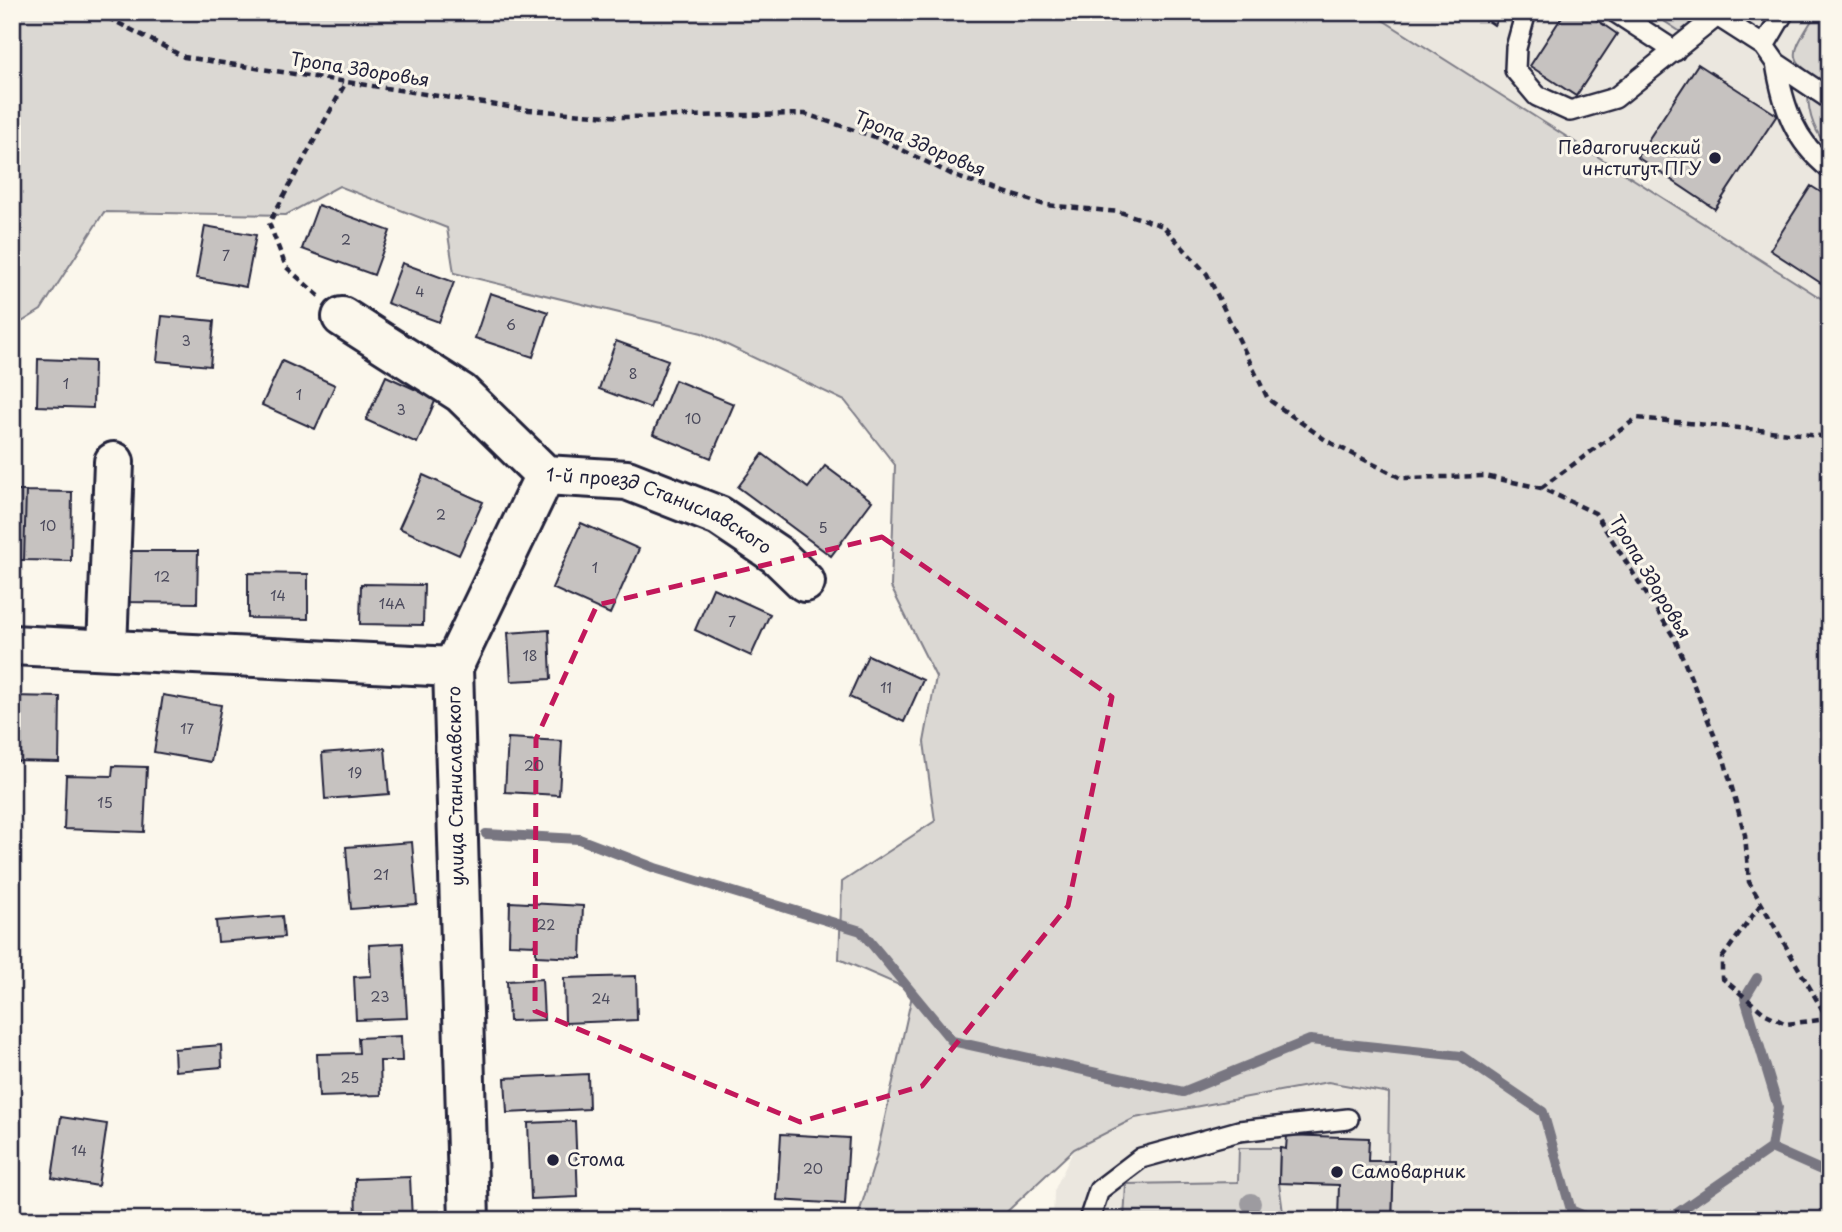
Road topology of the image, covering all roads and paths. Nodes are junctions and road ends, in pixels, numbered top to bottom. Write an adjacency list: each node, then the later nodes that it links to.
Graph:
1 (97, 12): 9 (path, Тропа Здоровья)
2 (1526, 12): 7 (lane)
3 (1615, 12): 7 (lane)
4 (1784, 12): 6 (lane)
5 (1714, 14): 6 (lane); 7 (lane)
6 (1763, 46): 8 (lane)
7 (1675, 51)
8 (1776, 63): 10 (lane); 11 (lane)
9 (346, 82): 12 (path); 16 (path, Тропа Здоровья)
10 (1830, 99)
11 (1830, 169)
12 (342, 317): 15 (street, 1-й проезд Станиславского)
13 (1830, 437): 16 (path)
14 (114, 462): 19 (street)
15 (545, 475): 17 (street, 1-й проезд Станиславского); 20 (street)
16 (1541, 488): 21 (path, Тропа Здоровья)
17 (805, 582)
18 (12, 645): 19 (street, улица Станиславского)
19 (107, 649): 20 (street, улица Станиславского)
20 (453, 667): 24 (street, улица Станиславского)
21 (1760, 904): 22 (path, Тропа Здоровья); 22 (path)
22 (1829, 1021)
23 (1349, 1119): 25 (lane)
24 (469, 1220)
25 (1089, 1220)

